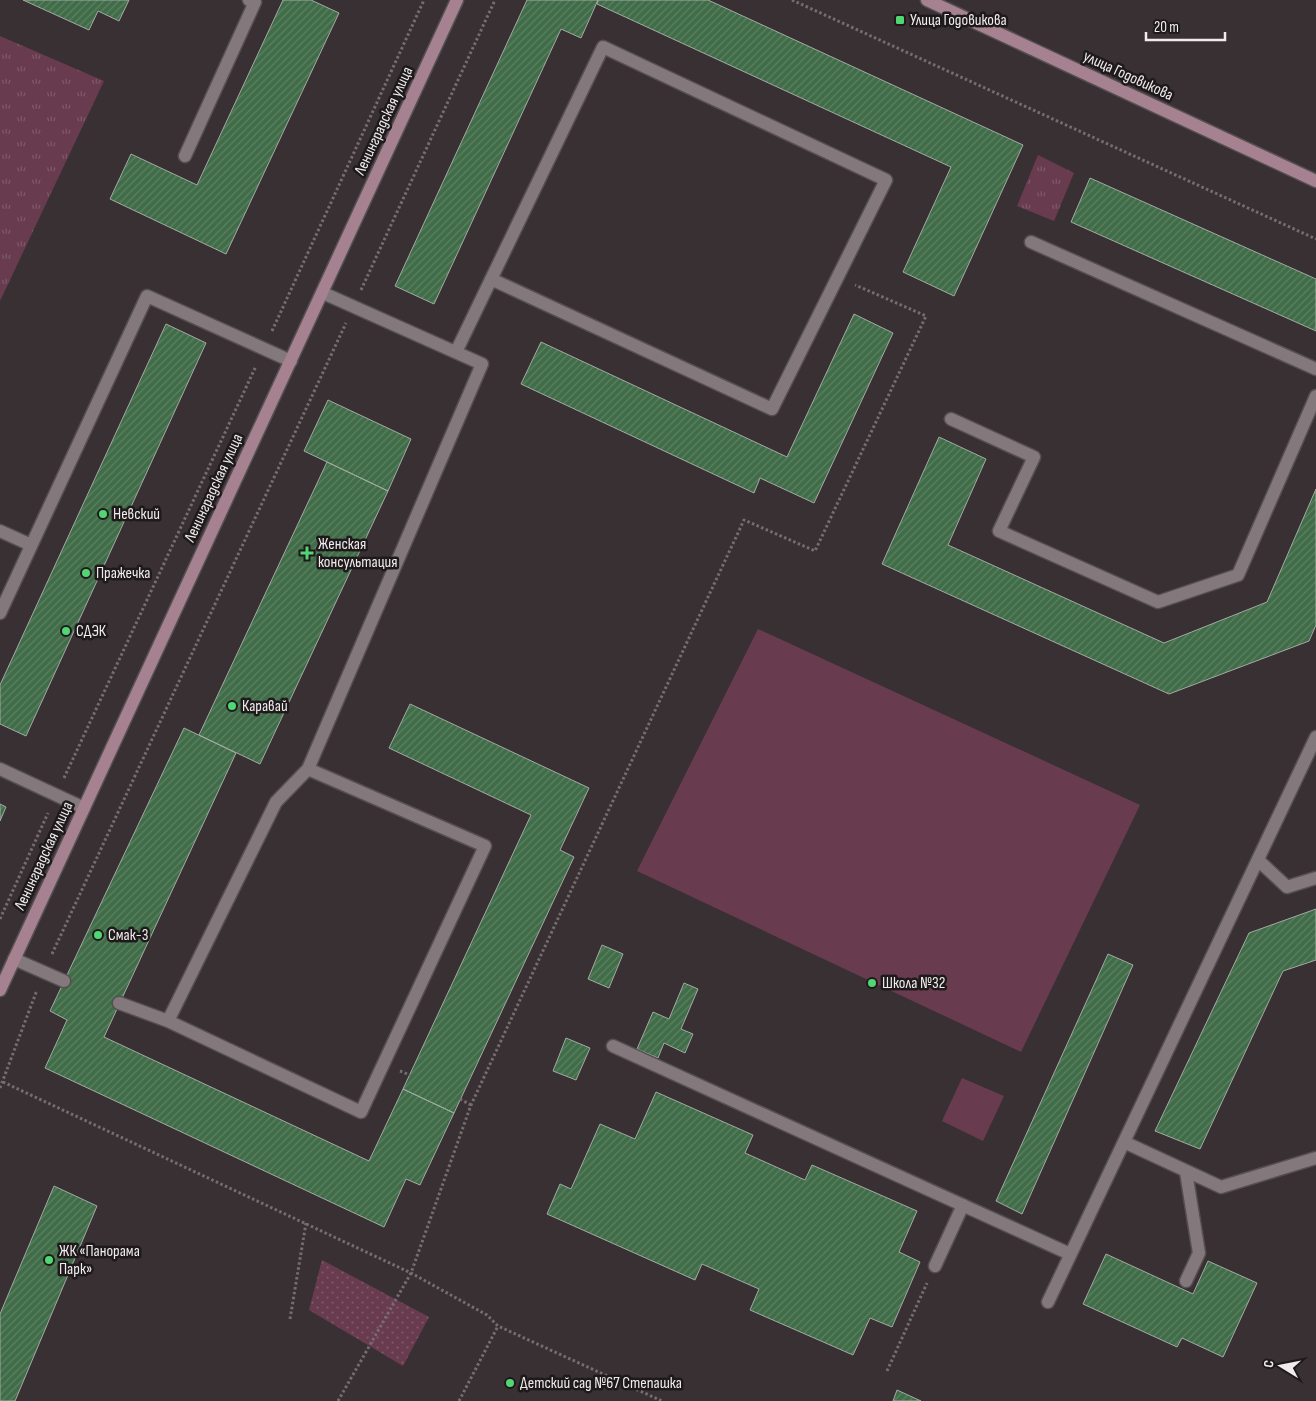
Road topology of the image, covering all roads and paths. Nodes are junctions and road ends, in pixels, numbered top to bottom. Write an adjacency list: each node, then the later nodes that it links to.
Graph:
1 (249, 0): 7 (lane)
2 (424, 0): 15 (path)
3 (457, 0): 13 (street, Ленинградская улица)
4 (495, 0): 14 (path)
5 (792, 0): 9 (path)
6 (927, 0): 8 (street, улица Годовикова)
7 (185, 156)
8 (1316, 180)
9 (1316, 238)
10 (1031, 242): 18 (lane)
11 (836, 277): 12 (lane); 12 (lane); 42 (path)
12 (491, 280): 16 (lane)
13 (323, 293): 14 (lane); 17 (street, Ленинградская улица)
14 (354, 307): 16 (lane); 33 (path)
15 (264, 349): 17 (lane); 22 (lane); 27 (path)
16 (456, 352): 26 (lane)
17 (291, 361): 28 (street, Ленинградская улица)
18 (1316, 370)
19 (1316, 395): 20 (lane)
20 (950, 419)
21 (0, 531): 22 (lane)
22 (31, 545): 23 (lane)
23 (0, 613)
24 (1316, 737): 29 (lane)
25 (0, 769): 27 (lane)
26 (308, 769): 37 (lane); 37 (lane)
27 (56, 795): 28 (lane); 31 (path)
28 (84, 808): 32 (street, Ленинградская улица)
29 (1258, 860): 30 (lane); 43 (lane)
30 (1316, 878)
31 (0, 919)
32 (14, 959): 33 (lane); 35 (street, Ленинградская улица)
33 (44, 972): 34 (lane); 39 (path)
34 (64, 981)
35 (0, 990)
36 (119, 1003): 37 (lane)
37 (168, 1021)
38 (613, 1046): 46 (lane)
39 (3, 1082): 40 (path); 47 (path)
40 (0, 1088)
41 (460, 1099): 42 (path)
42 (471, 1105): 50 (path)
43 (1124, 1142): 45 (lane); 48 (lane)
44 (1316, 1158): 45 (lane)
45 (1186, 1172): 51 (lane)
46 (963, 1205): 48 (lane); 49 (lane)
47 (306, 1223): 50 (path); 53 (path)
48 (1070, 1254): 52 (lane)
49 (935, 1266): 55 (path)
50 (412, 1272): 54 (path); 56 (path)
51 (1186, 1281)
52 (1048, 1302)
53 (290, 1320)
54 (498, 1326): 57 (path); 58 (path)
55 (887, 1372)
56 (338, 1401)
57 (459, 1401)
58 (662, 1401)

